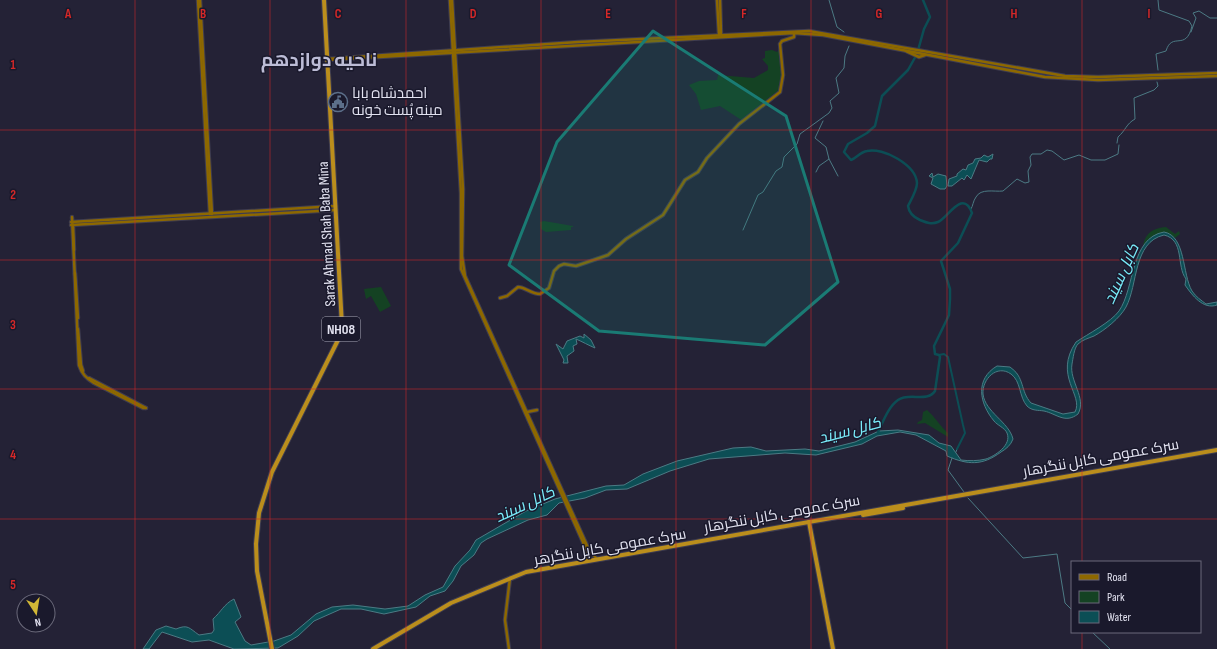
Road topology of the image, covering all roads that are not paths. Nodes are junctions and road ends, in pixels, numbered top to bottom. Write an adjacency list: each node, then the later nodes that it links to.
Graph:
1 (199, 0): 15 (street)
2 (325, 0): 11 (highway, Sarak Ahmad Shah Baba Mina / NH08); 11 (highway, NH08)
3 (451, 0): 8 (street)
4 (719, 0): 6 (street)
5 (794, 33): 7 (street); 9 (street); 16 (street)
6 (720, 34): 7 (street); 10 (street)
7 (607, 42): 8 (street); 8 (street)
8 (454, 51): 11 (street); 19 (street); 21 (street)
9 (905, 51): 10 (street); 10 (street)
10 (919, 53): 12 (street); 12 (street)
11 (328, 60): 14 (highway, NH08); 24 (highway, Sarak Ahmad Shah Baba Mina / NH08)
12 (1007, 68): 13 (street)
13 (1217, 74)
14 (336, 208): 15 (street); 24 (highway, NH08)
15 (211, 215): 17 (street)
16 (500, 298)
17 (79, 349): 17 (street)
18 (537, 410): 19 (street)
19 (527, 412): 21 (street)
20 (1215, 451): 23 (highway, سرک عمومی کابل ننگرهار)
21 (545, 455): 22 (street)
22 (568, 505): 25 (street); 26 (street)
23 (809, 524): 25 (highway, سرک عمومی کابل ننگرهار); 27 (highway, سرک عمومی کابل ننگرهر); 33 (highway)
24 (257, 552): 29 (highway, NH08)
25 (597, 559): 26 (highway, سرک عمومی کابل ننگرهار)
26 (581, 562): 27 (highway, سرک عمومی کابل ننگرهار)
27 (510, 579): 28 (highway, سرک عمومی کابل ننگرهار); 32 (street)
28 (420, 622): 30 (highway, سرک عمومی کابل ننگرهار); 31 (highway, سرک عمومی کابل ننگرهار)
29 (273, 649)
30 (373, 649)
31 (377, 649)
32 (508, 649)
33 (833, 649)

